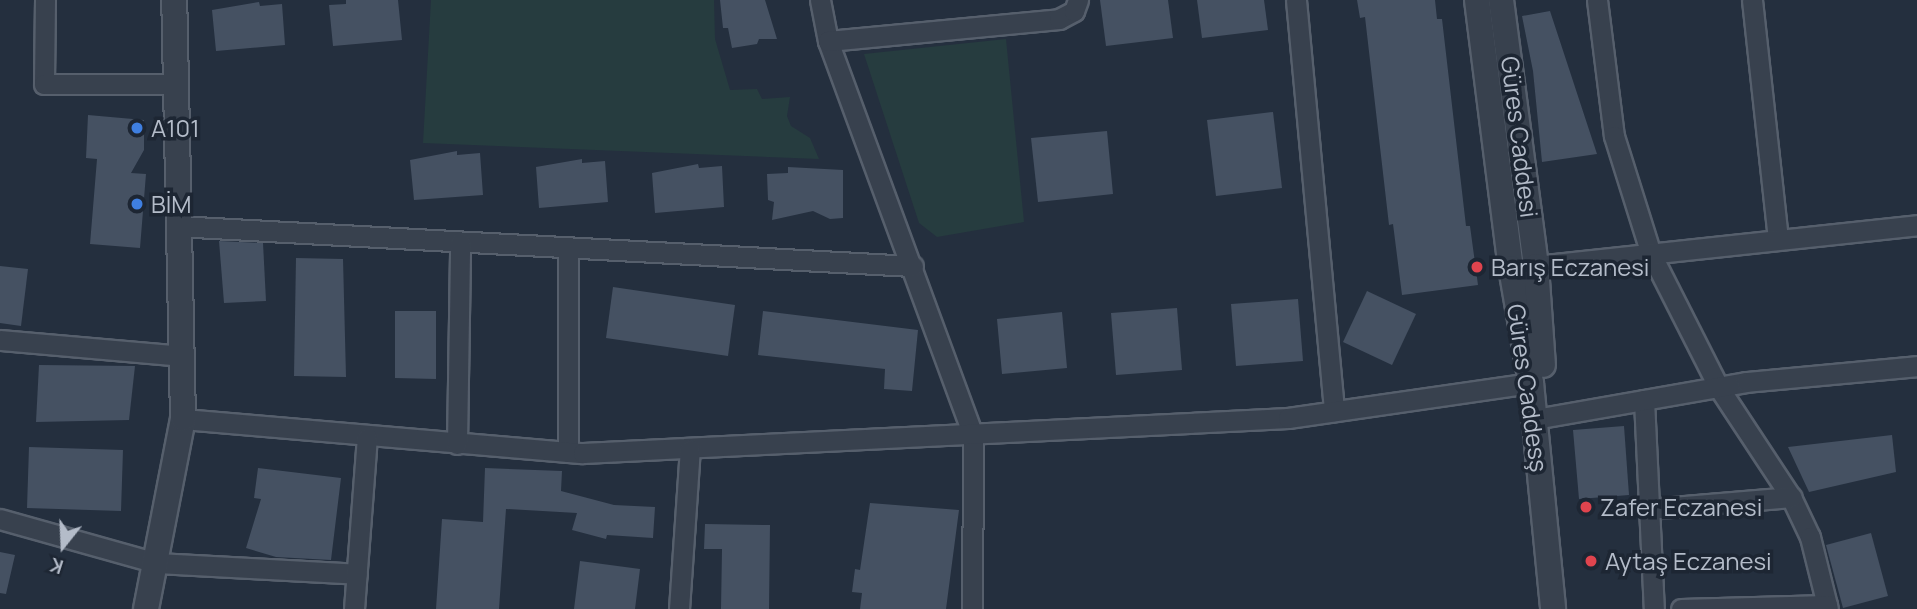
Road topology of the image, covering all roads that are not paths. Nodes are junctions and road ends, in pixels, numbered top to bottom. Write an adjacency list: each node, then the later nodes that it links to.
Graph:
1 (45, 0): 11 (street)
2 (173, 0): 11 (street)
3 (820, 0): 10 (street)
4 (1078, 0): 10 (street)
5 (1296, 0): 26 (street)
6 (1477, 0): 23 (street, Güres Caddesş)
7 (1501, 0): 19 (street, Güres Caddesi)
8 (1597, 0): 17 (street)
9 (1752, 0): 14 (street)
10 (828, 41): 18 (street)
11 (173, 84): 13 (street)
12 (1917, 225): 14 (street)
13 (176, 226): 15 (street); 21 (street)
14 (1778, 239): 17 (street)
15 (460, 242): 16 (street); 31 (street)
16 (568, 248): 18 (street); 33 (street)
17 (1651, 254): 19 (street); 24 (street)
18 (913, 266): 29 (street)
19 (1536, 266): 27 (street, Güres Caddesi)
20 (0, 340): 21 (street)
21 (182, 356): 28 (street)
22 (1917, 366): 24 (street)
23 (1531, 383): 26 (street); 27 (street, Güres Caddesş)
24 (1719, 388): 25 (street); 34 (street)
25 (1644, 400): 27 (street); 35 (street)
26 (1334, 411): 29 (street)
27 (1542, 418): 44 (street, Güres Caddesş); 45 (street, Güres Caddesi)
28 (183, 419): 30 (street); 37 (street)
29 (973, 436): 32 (street); 43 (street)
30 (367, 437): 31 (street); 38 (street)
31 (457, 444): 33 (street)
32 (690, 449): 33 (street); 42 (street)
33 (568, 452)
34 (1790, 497): 35 (street); 39 (street)
35 (1649, 509): 46 (street)
36 (0, 519): 37 (street)
37 (157, 563): 38 (street); 40 (street)
38 (358, 574): 41 (street)
39 (1828, 607): 47 (street)
40 (146, 609)
41 (354, 609)
42 (679, 609)
43 (972, 609)
44 (1553, 609)
45 (1569, 609)
46 (1654, 609)
47 (1681, 609)

